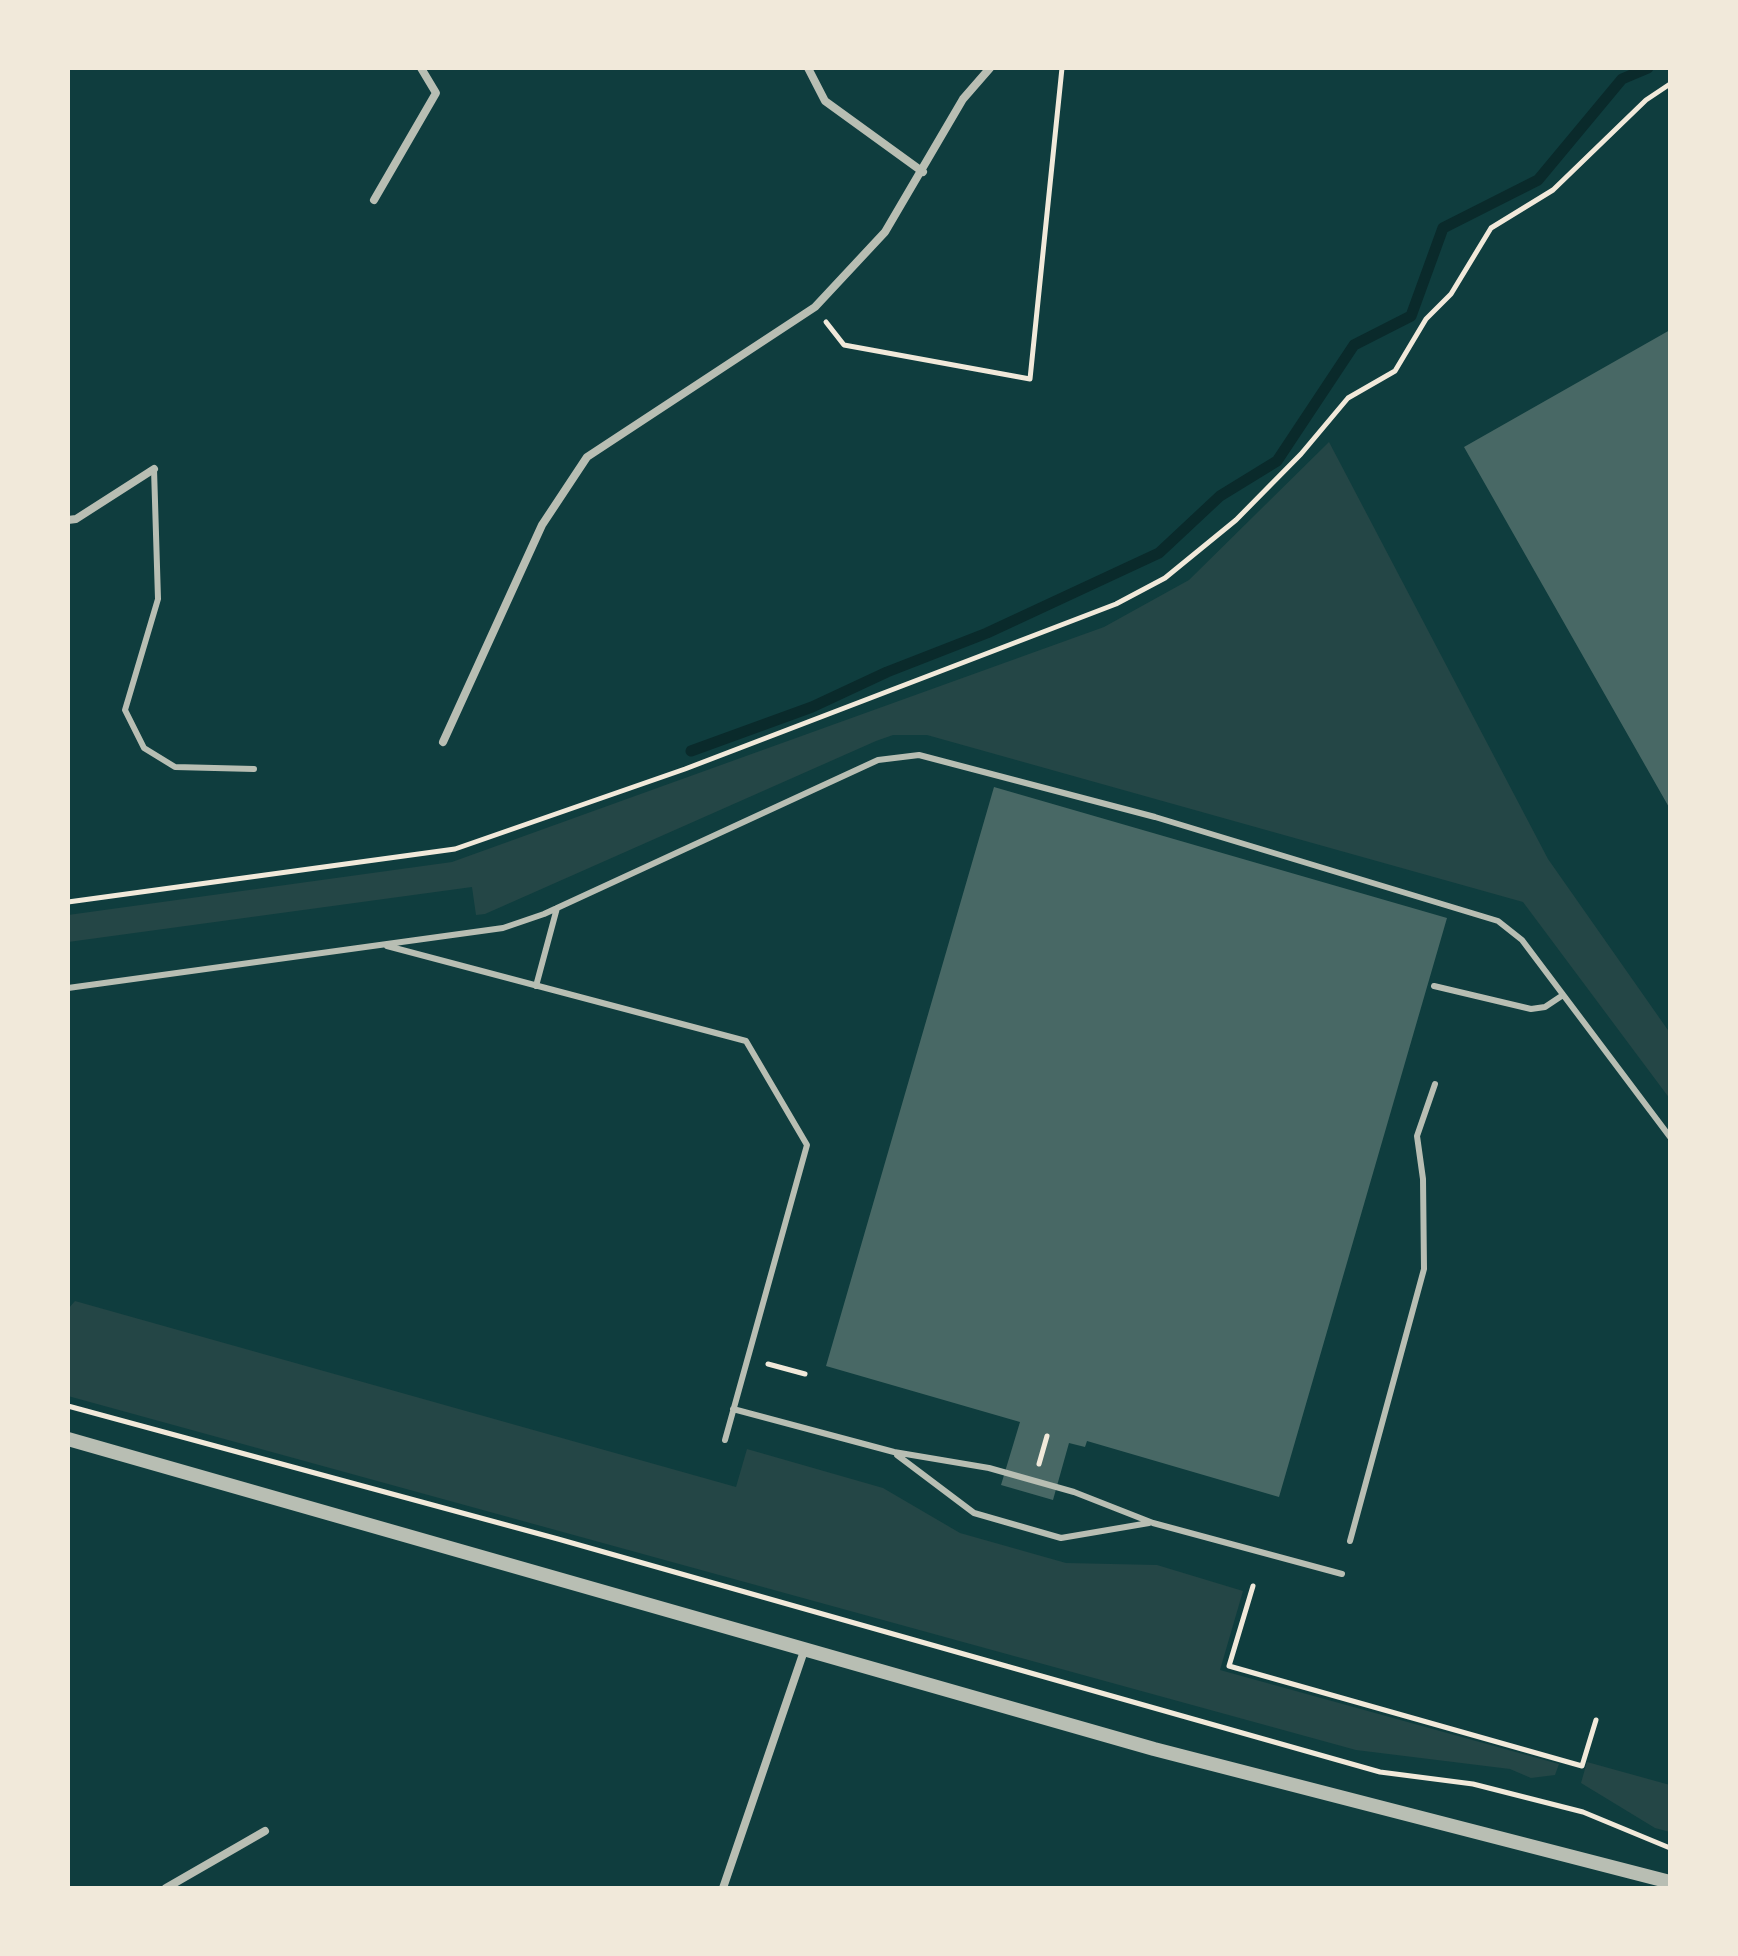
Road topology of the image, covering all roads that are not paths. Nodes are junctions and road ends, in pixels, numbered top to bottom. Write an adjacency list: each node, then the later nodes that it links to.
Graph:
1 (421, 68): 5 (street)
2 (808, 68): 4 (street)
3 (990, 68): 4 (street)
4 (923, 172): 8 (street)
5 (374, 200)
6 (154, 469): 7 (street); 9 (lane)
7 (68, 520)
8 (443, 742)
9 (254, 769)
10 (557, 908): 11 (lane); 12 (lane); 15 (lane)
11 (384, 945): 12 (lane); 14 (lane)
12 (536, 986): 18 (lane)
13 (1434, 986): 15 (lane)
14 (68, 988)
15 (1563, 995): 17 (lane)
16 (1435, 1084): 23 (lane)
17 (1670, 1137)
18 (733, 1409): 20 (lane); 21 (lane)
19 (68, 1439): 25 (street)
20 (725, 1440)
21 (894, 1452): 22 (lane); 22 (lane)
22 (1153, 1523): 24 (lane)
23 (1350, 1541)
24 (1342, 1574)
25 (804, 1651): 27 (street); 30 (street)
26 (265, 1831): 29 (street)
27 (1651, 1882): 28 (street)
28 (1670, 1882)
29 (166, 1888)
30 (723, 1888)

